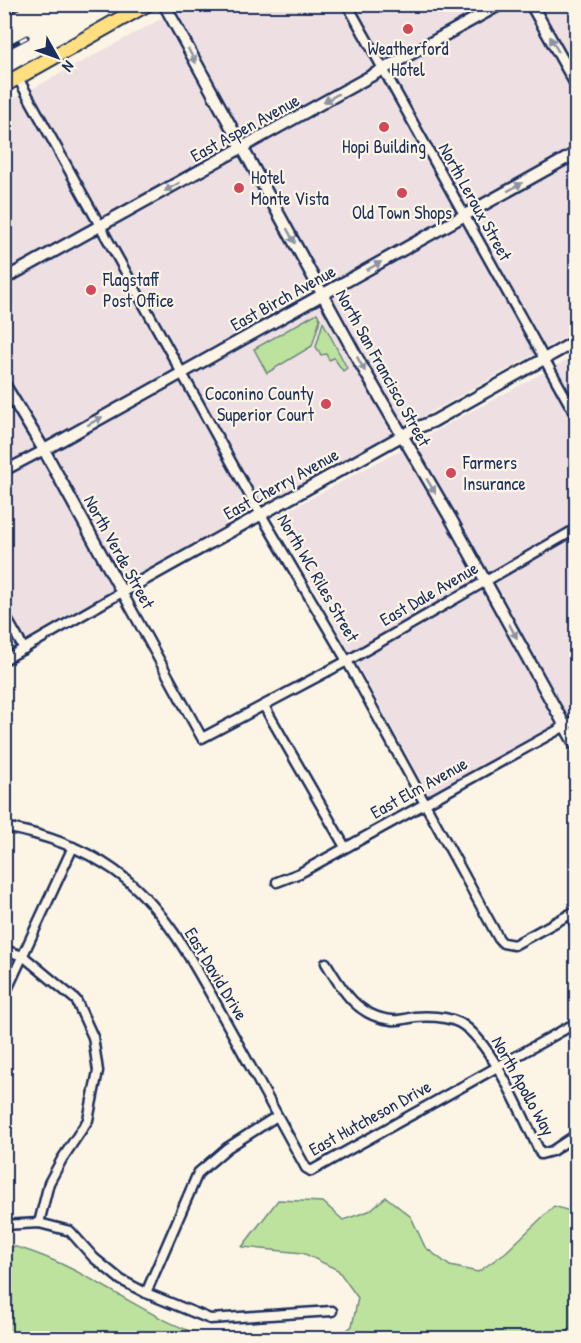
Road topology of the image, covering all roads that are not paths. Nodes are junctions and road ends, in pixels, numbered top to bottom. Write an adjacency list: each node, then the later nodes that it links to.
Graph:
1 (147, 4): 7 (main road)
2 (164, 4): 10 (street, North San Francisco Street, one-way to 10)
3 (347, 4): 6 (street, North Leroux Street)
4 (501, 4): 6 (street, East Aspen Avenue)
5 (531, 4): 8 (street, one-way to 5)
6 (383, 70): 10 (street, East Aspen Avenue, one-way to 10); 12 (street, North Leroux Street)
7 (18, 78): 9 (main road); 13 (street, North WC Riles Street)
8 (576, 84)
9 (4, 86)
10 (241, 148): 13 (street, East Aspen Avenue, one-way to 13); 15 (street, North San Francisco Street, one-way to 15)
11 (576, 153): 12 (street, East Birch Avenue, one-way to 11)
12 (464, 216): 15 (street, East Birch Avenue, one-way to 12); 17 (street, North Leroux Street)
13 (101, 226): 14 (street, East Aspen Avenue); 18 (street, North WC Riles Street)
14 (4, 279)
15 (323, 294): 18 (street, East Birch Avenue); 21 (street, North San Francisco Street, one-way to 21)
16 (576, 341): 17 (street, East Cherry Avenue)
17 (544, 360): 20 (street, North Leroux Street); 21 (street, East Cherry Avenue)
18 (182, 373): 22 (street, East Birch Avenue, one-way to 18); 24 (street, North WC Riles Street)
19 (4, 384): 22 (street, North Verde Street)
20 (576, 416)
21 (402, 436): 24 (street, East Cherry Avenue); 26 (street, North San Francisco Street, one-way to 26)
22 (44, 450): 23 (street, East Birch Avenue); 27 (street, North Verde Street)
23 (4, 471)
24 (261, 514): 27 (street, East Cherry Avenue); 31 (street, North WC Riles Street)
25 (576, 529): 26 (street, East Dale Avenue)
26 (485, 580): 31 (street, East Dale Avenue); 34 (street, North San Francisco Street, one-way to 34)
27 (122, 592): 29 (street, East Cherry Avenue); 35 (street, North Verde Street)
28 (4, 614): 29 (street)
29 (24, 649): 30 (street, East Cherry Avenue)
30 (4, 660)
31 (346, 661): 32 (street, East Dale Avenue); 37 (street, North WC Riles Street)
32 (264, 706): 35 (street, East Dale Avenue); 40 (street)
33 (576, 720): 34 (street, East Elm Avenue)
34 (566, 727): 36 (street, North San Francisco Street); 37 (street, East Elm Avenue)
35 (202, 738)
36 (576, 746)
37 (425, 803): 40 (street, East Elm Avenue); 42 (street, North WC Riles Street)
38 (4, 827): 39 (street, East David Drive)
39 (73, 846): 45 (street); 50 (street, East David Drive)
40 (345, 847): 41 (street, East Elm Avenue)
41 (277, 882)
42 (573, 913): 43 (street)
43 (576, 926)
44 (4, 950): 45 (street)
45 (23, 956): 47 (street); 52 (street)
46 (326, 963): 49 (street, North Apollo Way)
47 (4, 996)
48 (576, 1023): 49 (street, East Hutcheson Drive)
49 (496, 1067): 50 (street, East Hutcheson Drive); 51 (street, North Apollo Way)
50 (277, 1116): 54 (street)
51 (576, 1135)
52 (39, 1223): 53 (street); 54 (street)
53 (4, 1225)
54 (146, 1293): 55 (street)
55 (332, 1311)

